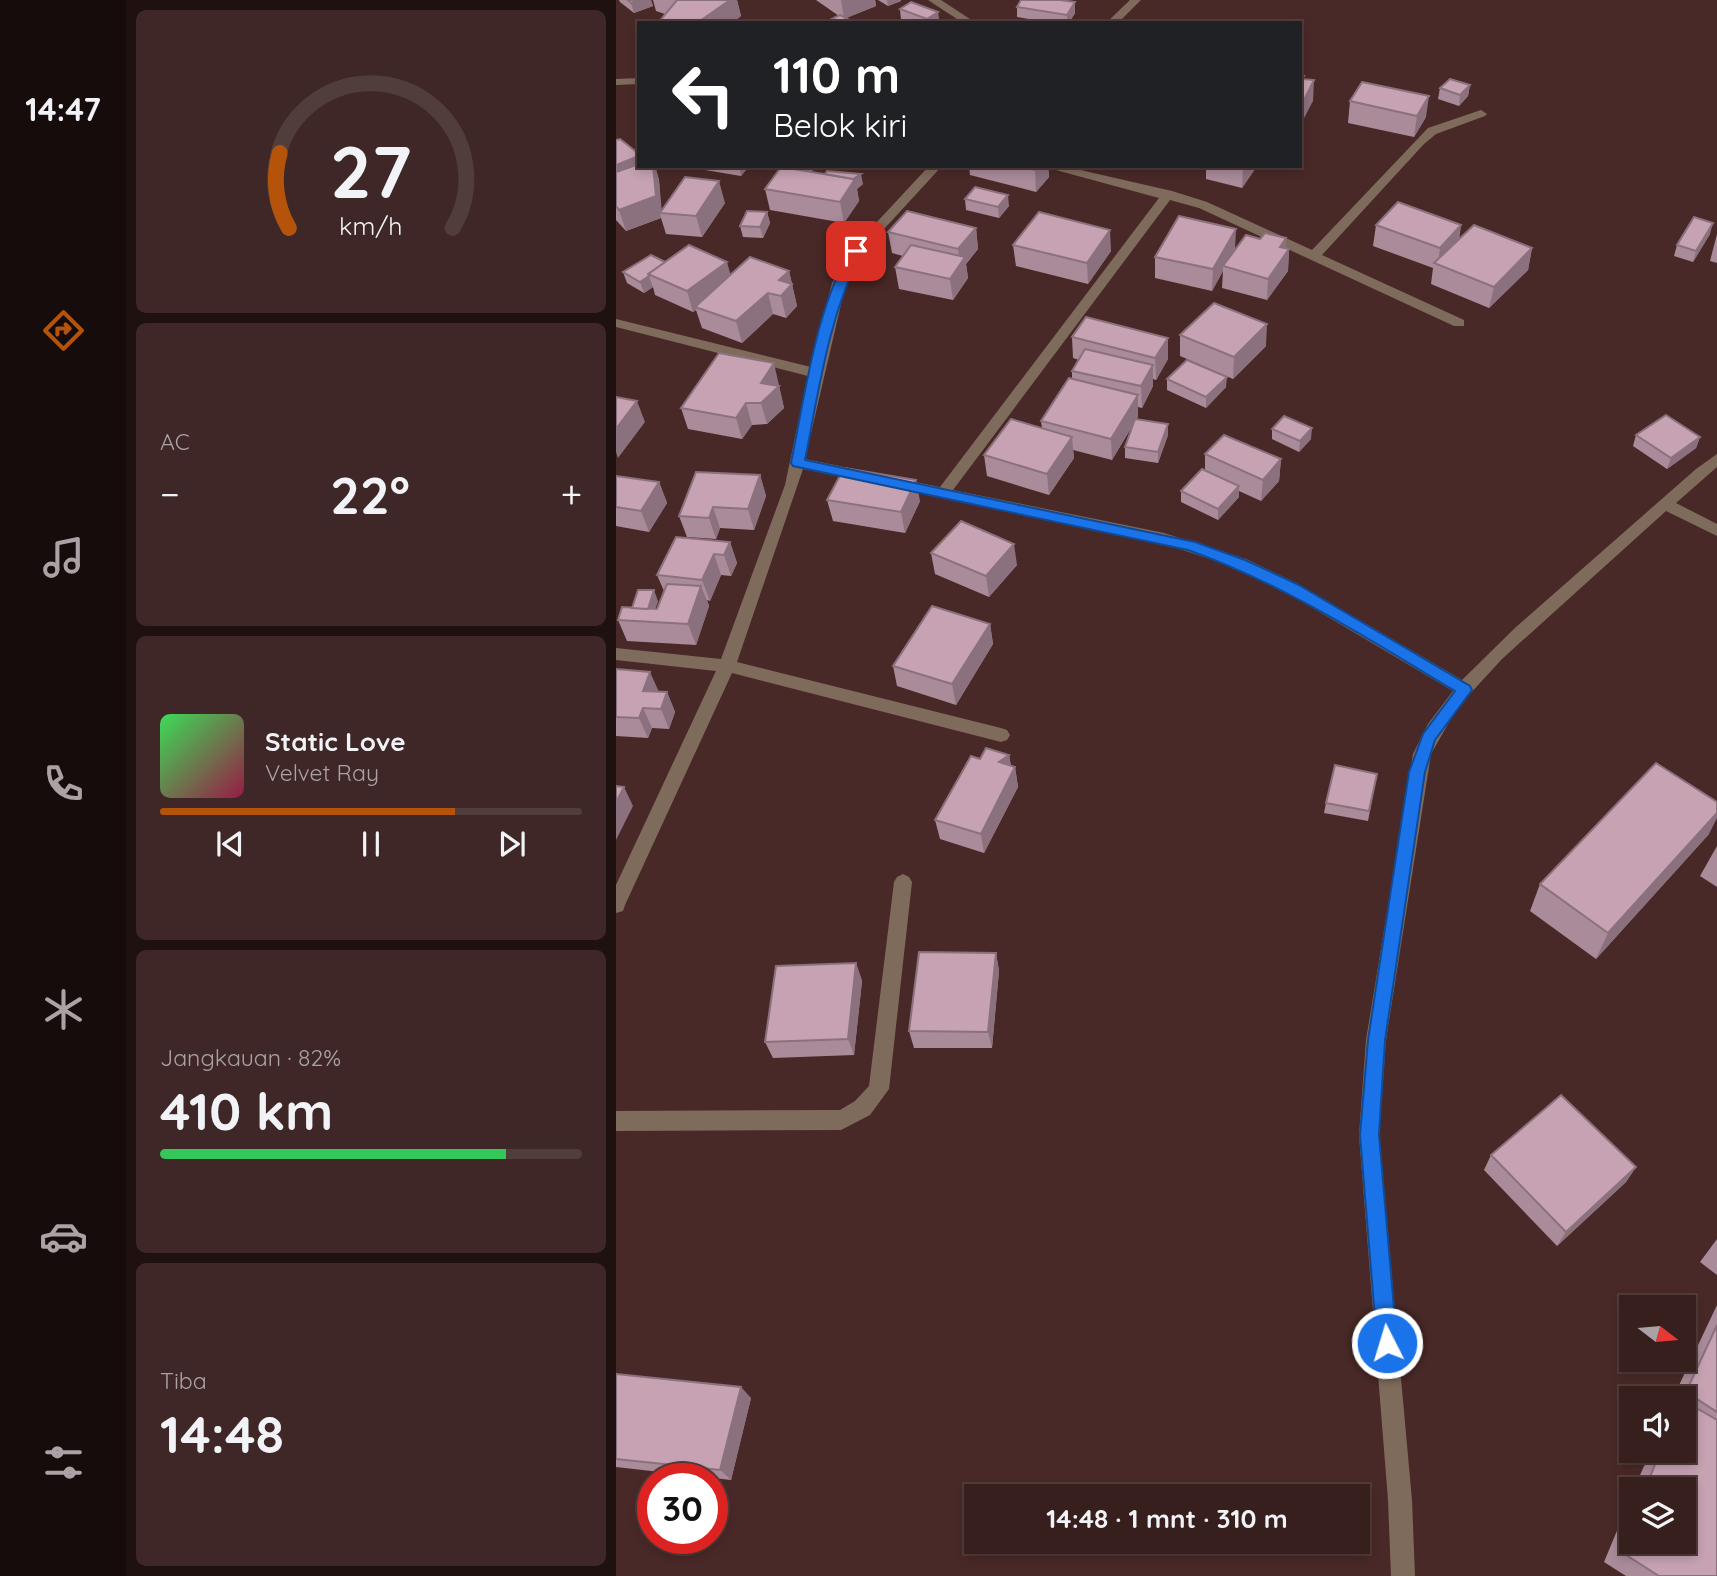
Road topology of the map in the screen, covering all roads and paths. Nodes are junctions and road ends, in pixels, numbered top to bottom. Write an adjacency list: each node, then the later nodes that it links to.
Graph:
1 (933, 0): 3 (street)
2 (1136, 0): 4 (street)
3 (968, 21)
4 (1113, 21)
5 (637, 81): 6 (street)
6 (616, 82)
7 (1481, 114): 11 (street)
8 (934, 168): 14 (street)
9 (1056, 168): 10 (street)
10 (1168, 194): 11 (street); 17 (street)
11 (1315, 255): 13 (street)
12 (616, 323): 14 (street)
13 (1459, 323)
14 (816, 373): 16 (street)
15 (1717, 459): 18 (street)
16 (797, 463): 17 (street); 21 (street)
17 (943, 493): 22 (street)
18 (1665, 504): 19 (street); 22 (street)
19 (1717, 531)
20 (616, 654): 21 (street)
21 (727, 666): 23 (street); 25 (street)
22 (1465, 690): 27 (street)
23 (1001, 735)
24 (903, 882): 26 (street)
25 (616, 905)
26 (616, 1121)
27 (1403, 1576)

